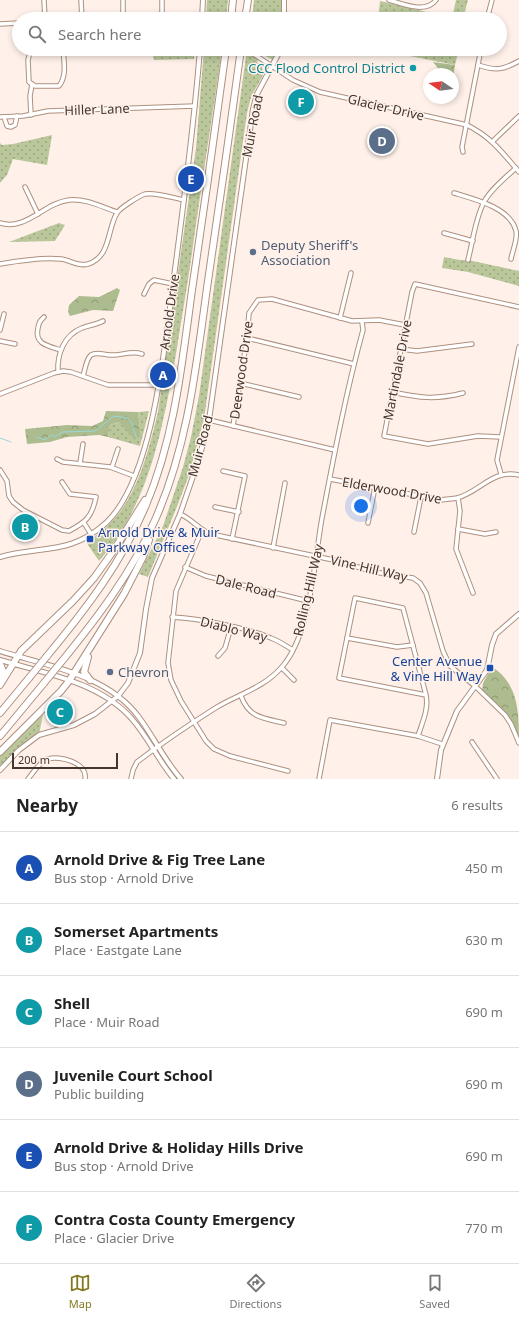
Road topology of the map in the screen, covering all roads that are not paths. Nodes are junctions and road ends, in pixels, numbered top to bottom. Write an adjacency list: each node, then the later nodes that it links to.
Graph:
1 (44, 0): 12 (street)
2 (81, 0): 13 (street)
3 (123, 0): 14 (street)
4 (162, 0): 15 (street)
5 (203, 0): 16 (street)
6 (233, 0): 17 (highway)
7 (248, 0): 18 (highway)
8 (284, 0): 19 (street)
9 (389, 0): 10 (street)
10 (436, 0)
11 (492, 0): 20 (street)
12 (45, 12)
13 (82, 12)
14 (123, 12)
15 (162, 12)
16 (202, 12)
17 (232, 12)
18 (246, 12)
19 (284, 12)
20 (489, 12)
21 (12, 23): 22 (street)
22 (0, 24)
23 (29, 56): 34 (street)
24 (63, 56): 34 (street)
25 (200, 56): 35 (street, Arnold Drive)
26 (225, 56): 103 (highway)
27 (240, 56): 111 (highway)
28 (257, 56): 33 (street, Glacier Drive)
29 (278, 56): 33 (street, Muir Road)
30 (480, 56): 32 (street)
31 (519, 61): 32 (street)
32 (478, 65): 40 (street)
33 (273, 66): 40 (street, Glacier Drive); 85 (street, Muir Road)
34 (32, 84): 36 (street)
35 (196, 106): 36 (street, Hiller Lane); 47 (street, Arnold Drive)
36 (31, 115): 37 (street, Hiller Lane)
37 (17, 116): 39 (street, Hiller Lane); 39 (street)
38 (519, 116): 41 (street)
39 (2, 117)
40 (467, 125): 41 (street, Glacier Drive); 42 (street)
41 (493, 141): 43 (street, Glacier Drive)
42 (463, 152)
43 (516, 168): 44 (street, Glacier Drive); 48 (street)
44 (519, 172)
45 (25, 187): 50 (street)
46 (454, 193): 48 (street)
47 (184, 200): 49 (street); 58 (street, Arnold Drive)
48 (484, 202): 53 (street); 54 (street)
49 (117, 212): 50 (street); 56 (street)
50 (38, 214): 51 (street)
51 (0, 223)
52 (444, 233): 53 (street)
53 (473, 241): 55 (street)
54 (510, 259)
55 (468, 260)
56 (0, 264)
57 (351, 273): 63 (street)
58 (173, 284): 59 (street); 80 (street, Arnold Drive)
59 (144, 294)
60 (519, 307): 66 (street, Martindale Drive)
61 (4, 314): 67 (street)
62 (44, 317): 74 (street)
63 (340, 318): 65 (street, Deerwood Drive); 68 (street, Deerwood Drive)
64 (103, 321): 74 (street)
65 (362, 322): 66 (street, Deerwood Drive); 76 (street, Rolling Hill Way)
66 (405, 325): 73 (street, Martindale Drive)
67 (0, 330)
68 (247, 338): 76 (street); 79 (street, Deerwood Drive)
69 (0, 341): 70 (street)
70 (15, 344)
71 (472, 344): 73 (street)
72 (519, 347): 87 (street)
73 (401, 349): 81 (street, Martindale Drive)
74 (60, 350): 77 (street)
75 (142, 354): 78 (street)
76 (354, 364): 90 (street, Rolling Hill Way)
77 (58, 372): 78 (street); 83 (street)
78 (83, 376): 80 (street)
79 (240, 383): 84 (street); 86 (street, Deerwood Drive)
80 (158, 385): 98 (street, Arnold Drive)
81 (392, 392): 82 (street); 87 (street, Martindale Drive)
82 (463, 393)
83 (0, 394)
84 (299, 397)
85 (208, 420): 86 (street); 108 (street, Muir Road)
86 (233, 426): 90 (street)
87 (501, 437): 96 (street)
88 (83, 444): 92 (street)
89 (118, 449): 93 (street)
90 (335, 450): 99 (street, Rolling Hill Way)
91 (57, 458): 92 (street)
92 (80, 463): 93 (street)
93 (112, 467): 98 (street)
94 (0, 470): 109 (street)
95 (223, 471): 107 (street)
96 (501, 474): 97 (street); 105 (street, Elderwood Drive)
97 (519, 475)
98 (134, 476): 116 (street, Arnold Drive)
99 (330, 479): 102 (street, Elderwood Drive); 119 (street, Rolling Hill Way)
100 (62, 482): 109 (street)
101 (285, 484): 118 (street)
102 (374, 487): 104 (street, Elderwood Drive); 110 (street)
103 (151, 492): 133 (highway); 148 (highway, bridge)
104 (421, 497): 105 (street, Elderwood Drive); 114 (street)
105 (458, 498): 112 (street)
106 (215, 507): 107 (street)
107 (239, 512): 117 (street)
108 (180, 514): 113 (street, Vine Hill Way); 145 (street, Muir Road)
109 (84, 523): 116 (street)
110 (368, 523)
111 (151, 529): 128 (highway); 152 (highway, bridge)
112 (458, 529): 115 (street); 122 (street)
113 (202, 530): 117 (street, Vine Hill Way); 121 (street)
114 (414, 532)
115 (496, 532)
116 (91, 534): 120 (street, Arnold Drive)
117 (232, 539): 118 (street, Vine Hill Way)
118 (273, 548): 119 (street, Vine Hill Way)
119 (316, 556): 123 (street, Rolling Hill Way); 143 (street, Vine Hill Way)
120 (0, 557)
121 (185, 567): 123 (street, Dale Road); 125 (street)
122 (473, 593)
123 (308, 601): 130 (street, Rolling Hill Way)
124 (519, 614): 143 (street)
125 (172, 617): 126 (street, Diablo Way); 149 (street)
126 (231, 627): 130 (street, Diablo Way); 132 (street)
127 (347, 638): 129 (street); 129 (street); 144 (street)
128 (92, 645): 138 (highway); 139 (highway)
129 (413, 645): 144 (street)
130 (293, 650): 137 (street, Rolling Hill Way)
131 (0, 652): 133 (street)
132 (218, 656)
133 (18, 657): 136 (highway); 138 (street)
134 (0, 660): 136 (street)
135 (0, 664): 142 (highway)
136 (14, 664): 141 (street); 142 (highway)
137 (282, 668): 140 (street); 146 (street, Rolling Hill Way)
138 (74, 673): 139 (street); 141 (highway)
139 (90, 680): 145 (street)
140 (294, 680)
141 (69, 681): 147 (street); 158 (highway)
142 (0, 683)
143 (475, 686): 151 (street, Vine Hill Way); 156 (street)
144 (426, 695): 153 (street)
145 (118, 696): 147 (street, Muir Road); 157 (street)
146 (241, 696): 149 (street, Rolling Hill Way); 150 (street)
147 (112, 701): 157 (street); 159 (street, Muir Road)
148 (0, 713)
149 (194, 722): 157 (street, Rolling Hill Way); 160 (street)
150 (284, 723)
151 (517, 733): 155 (street, Vine Hill Way)
152 (0, 736)
153 (418, 736): 156 (street); 166 (street)
154 (472, 742): 168 (street)
155 (519, 743)
156 (442, 744): 167 (street)
157 (155, 748): 163 (street, Rolling Hill Way); 164 (street); 165 (street)
158 (0, 752)
159 (0, 770)
160 (288, 771)
161 (28, 779): 162 (street)
162 (85, 779)
163 (130, 779)
164 (174, 779)
165 (181, 779)
166 (319, 779)
167 (437, 779)
168 (498, 779)

